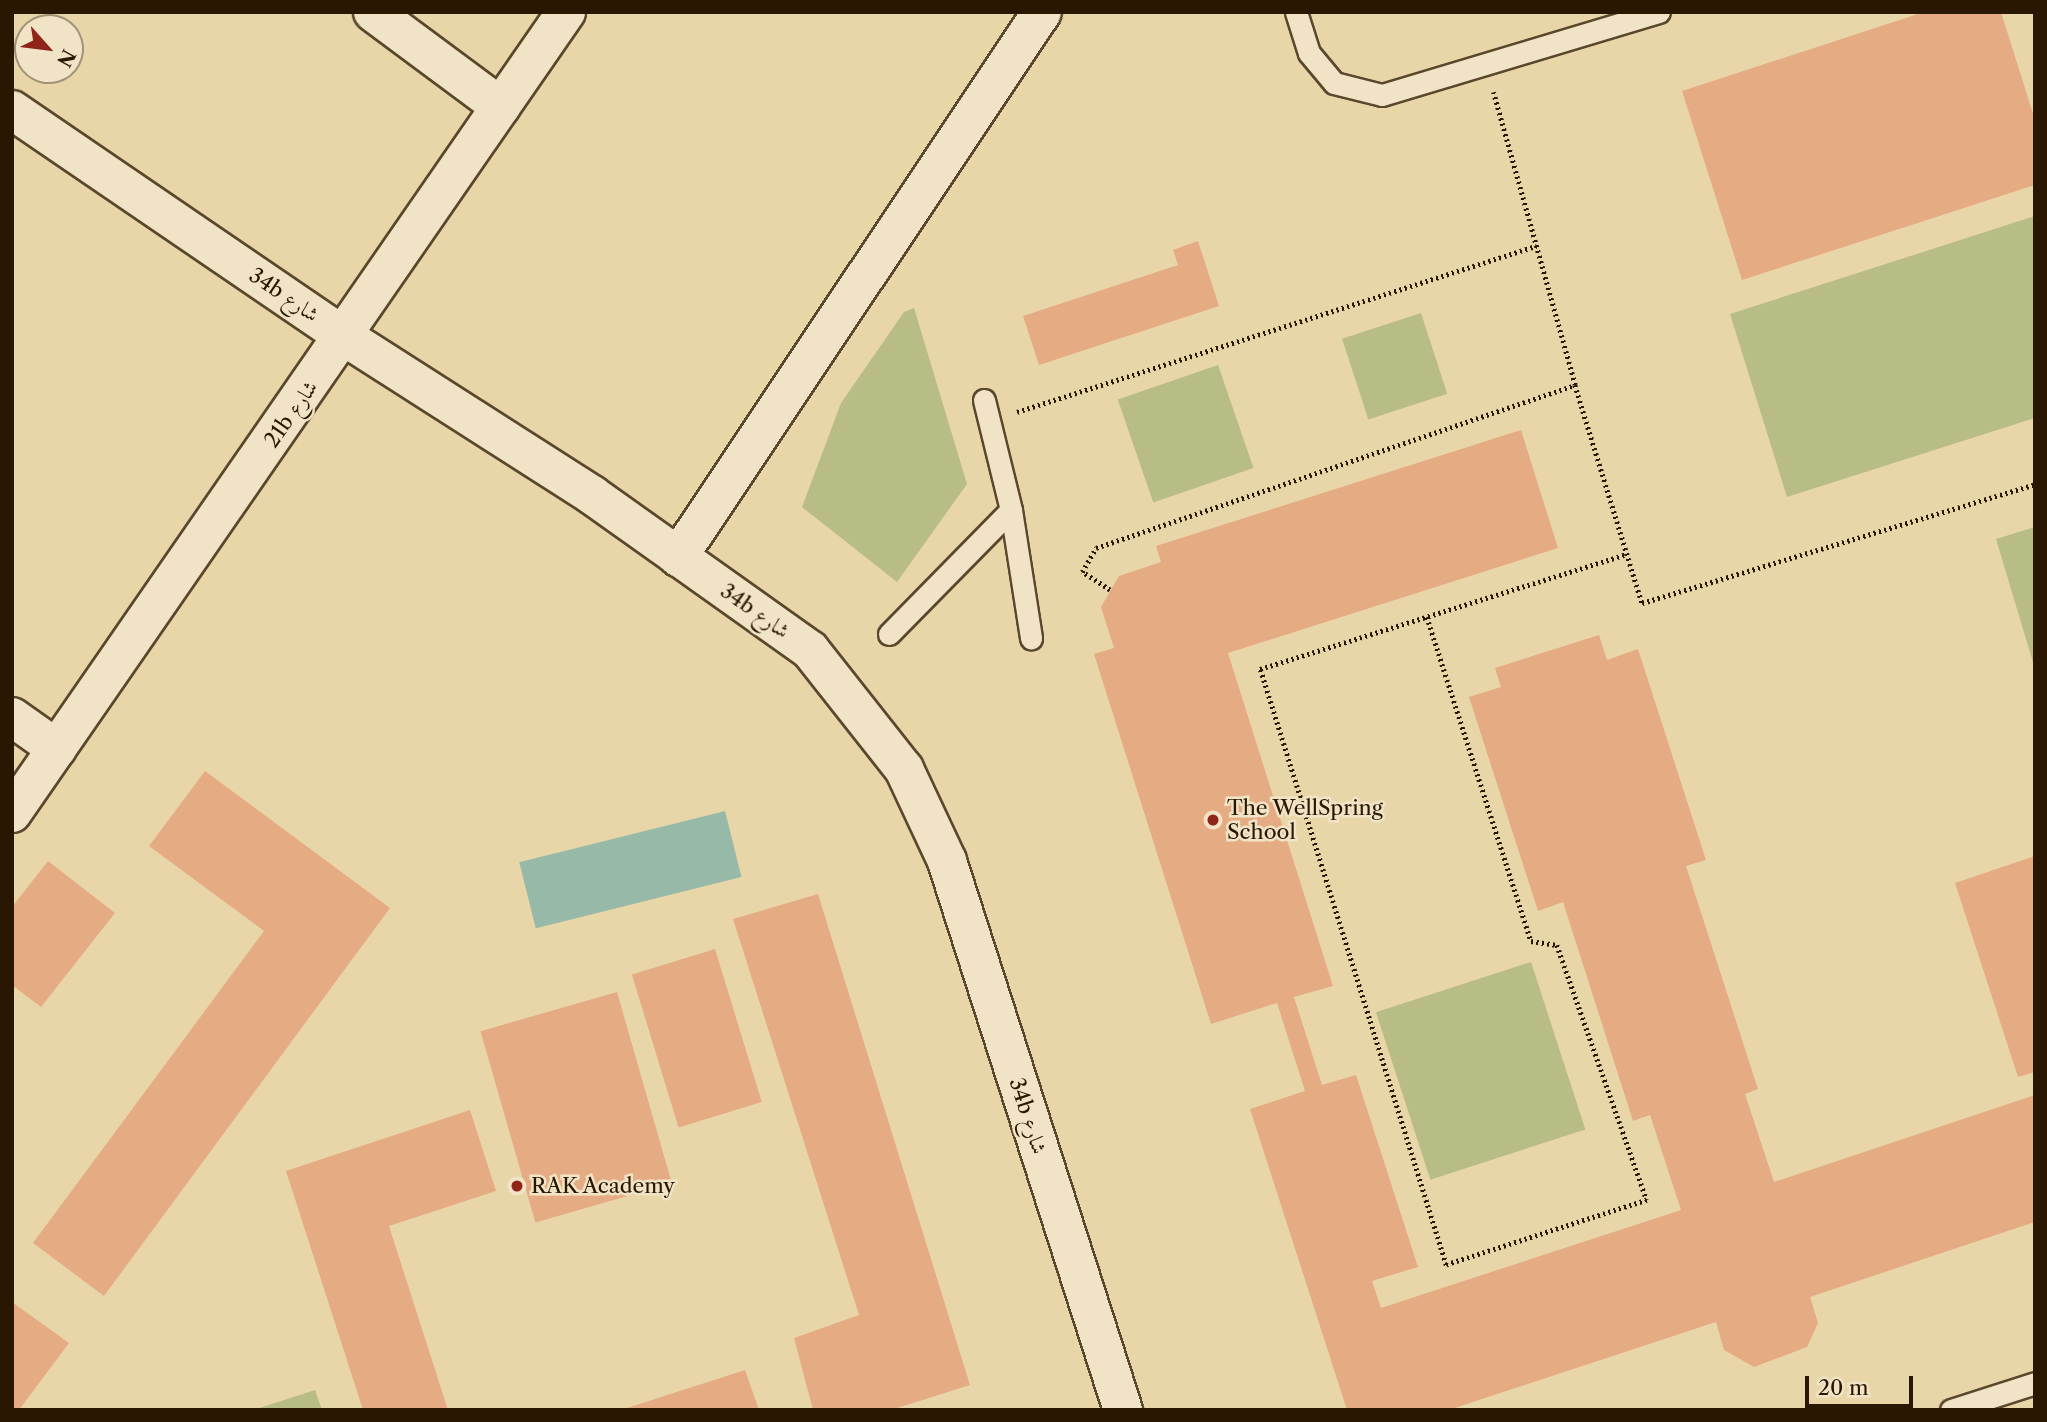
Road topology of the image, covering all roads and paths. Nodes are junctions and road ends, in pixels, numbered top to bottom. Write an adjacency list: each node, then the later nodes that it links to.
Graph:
1 (373, 12): 7 (street)
2 (566, 12): 7 (street, 21b شارع)
3 (1042, 12): 17 (street)
4 (1296, 12): 6 (lane)
5 (1659, 12): 6 (lane)
6 (1484, 64): 9 (path)
7 (501, 107): 10 (street, 21b شارع)
8 (12, 110): 10 (street, 34b شارع)
9 (1536, 246): 11 (path); 13 (path)
10 (345, 337): 17 (street, 34b شارع); 23 (street, 21b شارع)
11 (1575, 385): 16 (path); 18 (path)
12 (984, 400): 13 (lane)
13 (989, 421): 15 (lane)
14 (2035, 484): 16 (path)
15 (1011, 510): 20 (lane); 21 (lane)
16 (1627, 554): 19 (path)
17 (678, 557): 26 (street, 34b شارع)
18 (1110, 590)
19 (1427, 617): 19 (path)
20 (889, 634)
21 (1031, 638)
22 (12, 717): 23 (street)
23 (57, 749): 24 (street, 21b شارع)
24 (12, 813)
25 (2035, 1383): 27 (lane)
26 (1122, 1410)
27 (1951, 1410)

